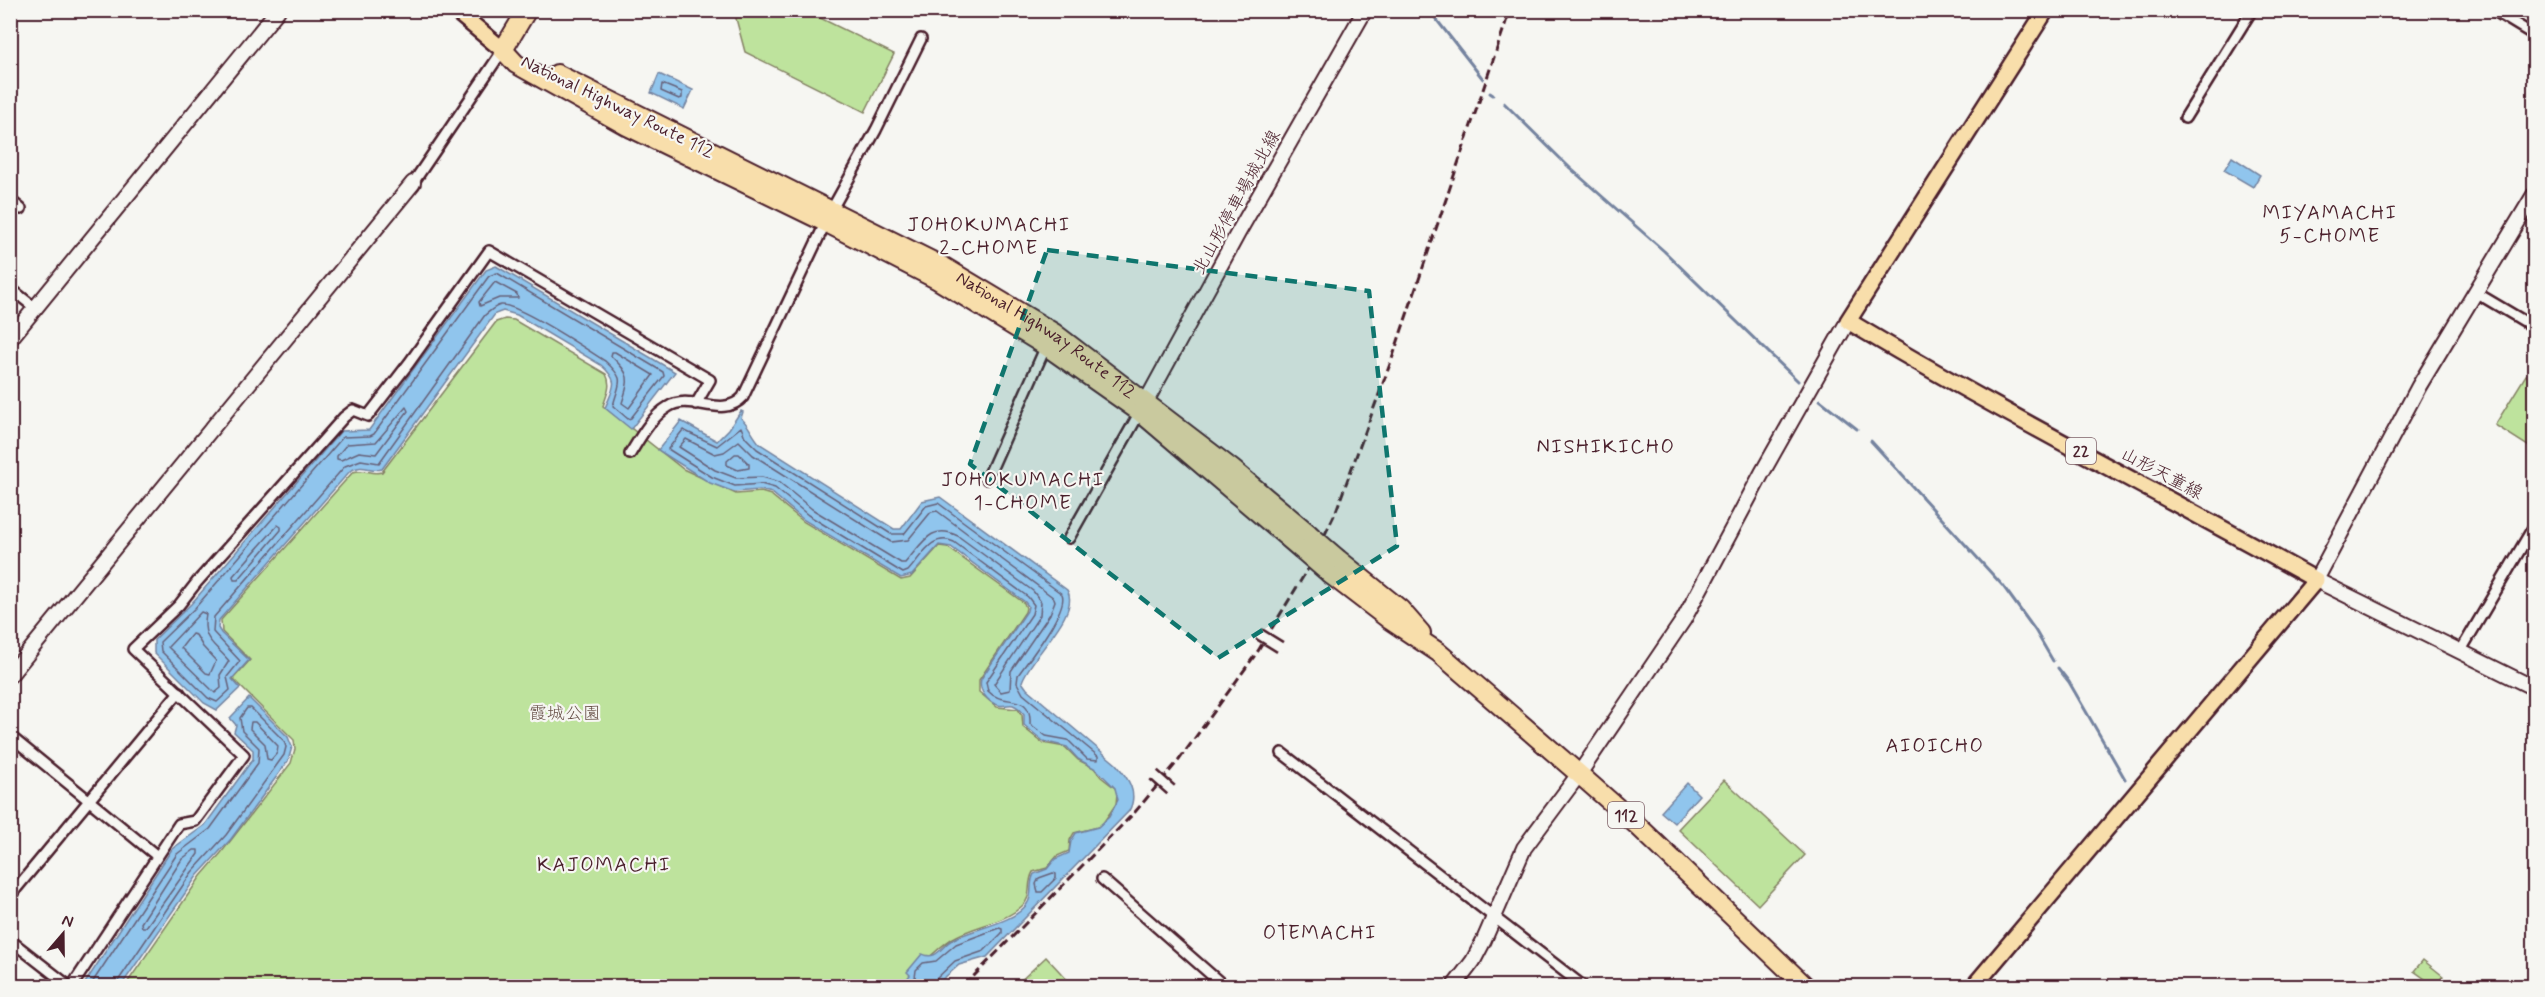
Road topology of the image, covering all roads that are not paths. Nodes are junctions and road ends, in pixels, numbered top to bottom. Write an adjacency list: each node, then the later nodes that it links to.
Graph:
1 (278, 10): 19 (street)
2 (454, 10): 10 (main road)
3 (527, 10): 10 (highway, National Highway Route 112)
4 (1365, 10): 25 (street, 北山形停車場城北線)
5 (2046, 10): 20 (main road)
6 (2252, 10): 11 (street)
7 (2493, 10): 8 (street)
8 (2535, 35)
9 (921, 39): 16 (street)
10 (503, 50): 12 (street); 16 (highway, National Highway Route 112 / 112)
11 (2185, 118)
12 (413, 183): 34 (street)
13 (2535, 195): 18 (street)
14 (10, 200): 15 (street)
15 (21, 208)
16 (829, 216): 23 (highway, National Highway Route 112 / 112); 24 (street); 25 (highway, National Highway Route 112 / 112)
17 (10, 288): 19 (street)
18 (2475, 292): 21 (street); 30 (street)
19 (35, 308): 22 (street)
20 (1848, 321): 30 (main road, 山形天童線 / 22); 39 (street)
21 (2535, 327)
22 (10, 339)
23 (1046, 346): 25 (highway, National Highway Route 112 / 112); 27 (street)
24 (696, 404): 26 (street); 36 (street)
25 (1143, 407): 29 (street); 39 (highway, National Highway Route 112 / 112, bridge)
26 (630, 454)
27 (987, 479)
28 (2535, 526): 33 (street)
29 (1069, 538)
30 (2316, 580): 33 (street); 53 (main road)
31 (1259, 634): 32 (street, bridge)
32 (1280, 647)
33 (2460, 652): 35 (street)
34 (10, 675)
35 (2535, 688)
36 (179, 692): 42 (street); 43 (street)
37 (10, 736): 42 (street)
38 (1282, 753): 46 (street)
39 (1579, 774): 46 (street); 52 (highway, National Highway Route 112 / 112)
40 (1154, 775): 41 (street, bridge)
41 (1171, 790)
42 (88, 801): 43 (street); 45 (street)
43 (157, 856): 48 (street)
44 (1102, 879): 49 (street)
45 (10, 896)
46 (1493, 916): 50 (street); 51 (street)
47 (10, 940): 48 (street)
48 (71, 987)
49 (1224, 987)
50 (1454, 987)
51 (1582, 987)
52 (1804, 987)
53 (1974, 987)

